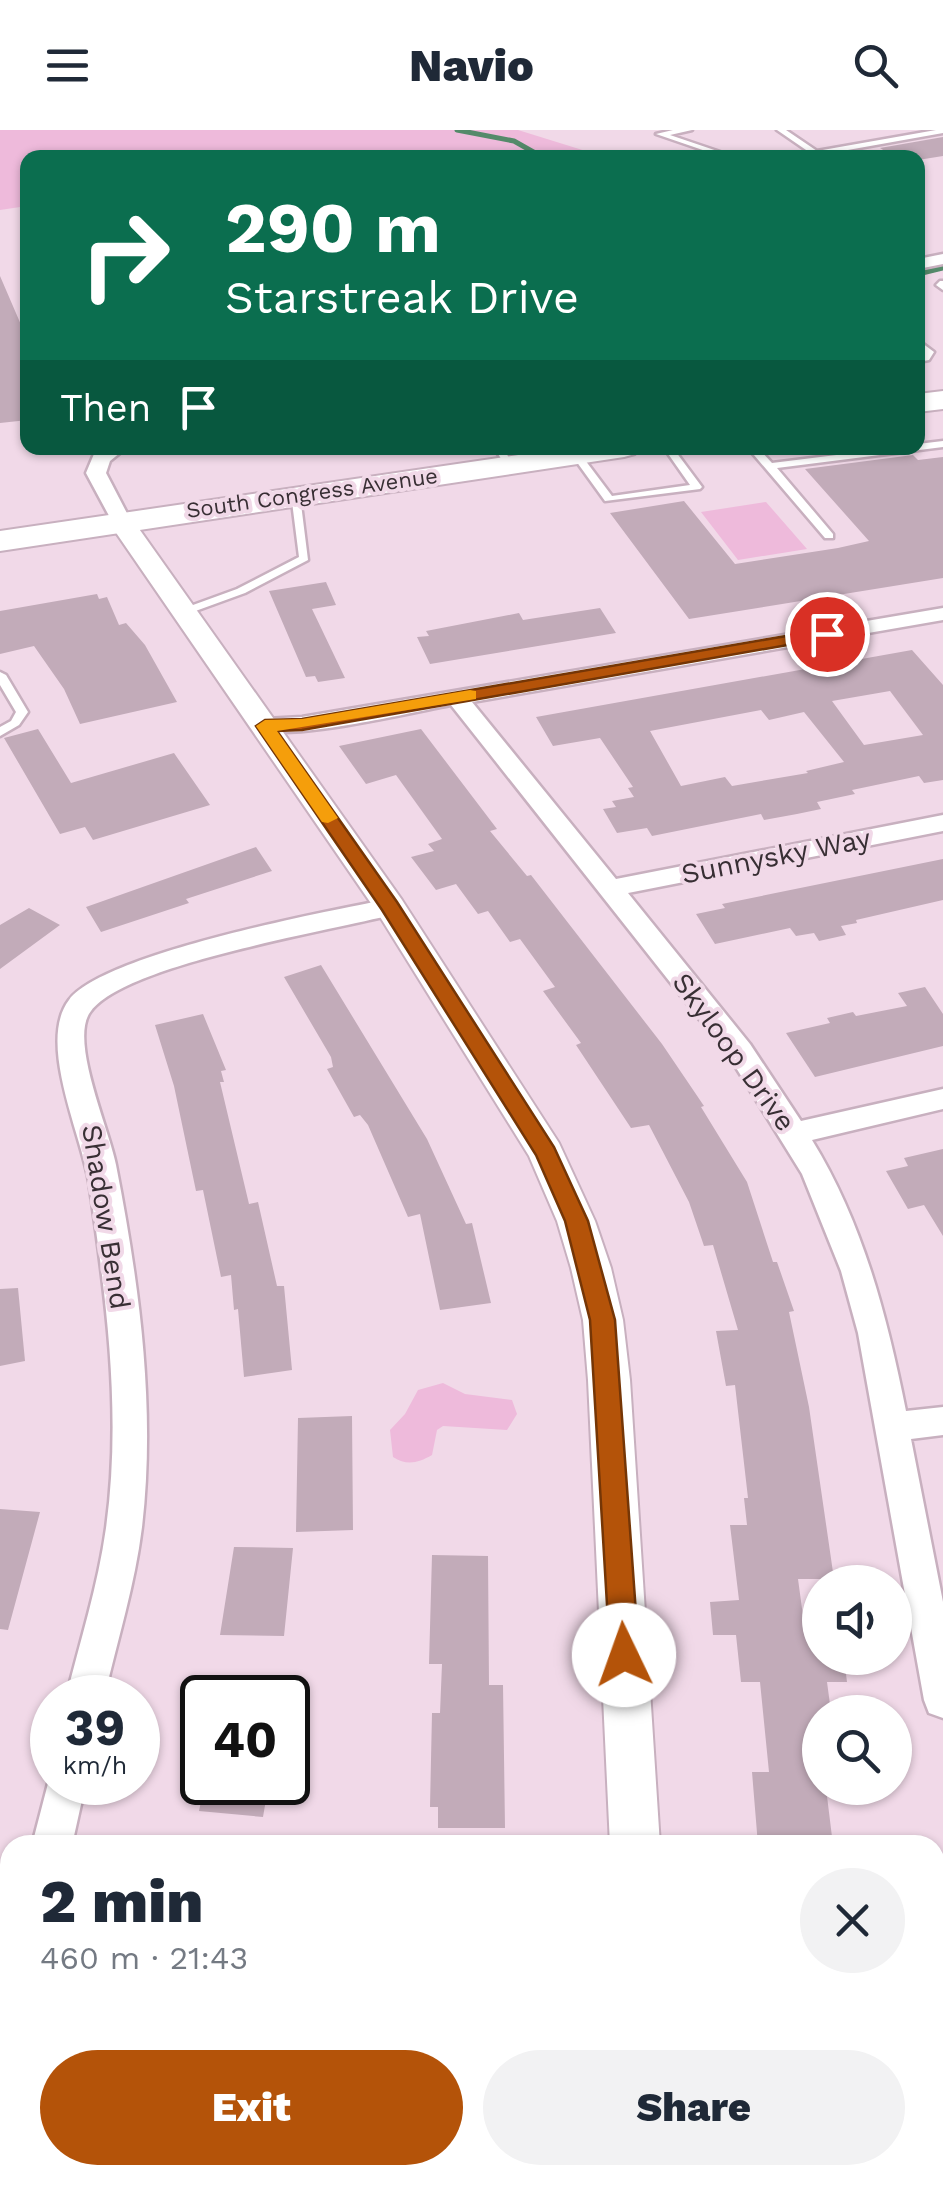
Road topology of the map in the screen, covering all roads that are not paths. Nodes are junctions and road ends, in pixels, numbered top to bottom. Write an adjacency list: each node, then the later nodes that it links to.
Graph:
1 (688, 130): 4 (lane)
2 (781, 130): 5 (lane)
3 (942, 131): 6 (lane)
4 (711, 150)
5 (811, 150)
6 (832, 150)
7 (106, 455): 16 (street)
8 (540, 455): 13 (main road, South Congress Avenue)
9 (577, 455): 10 (lane)
10 (673, 455)
11 (760, 455): 14 (lane)
12 (856, 455): 14 (lane)
13 (503, 456): 15 (main road, South Congress Avenue)
14 (770, 466): 17 (lane)
15 (295, 496): 16 (main road, South Congress Avenue); 19 (lane)
16 (122, 521): 18 (main road, South Congress Avenue); 19 (street)
17 (829, 536)
18 (0, 541)
19 (186, 611): 23 (street)
20 (943, 614): 22 (street)
21 (0, 676): 24 (lane)
22 (456, 698): 23 (street); 26 (street, Skyloop Drive)
23 (265, 726): 27 (street)
24 (0, 732)
25 (943, 823): 26 (street, Sunnysky Way)
26 (608, 889): 29 (street, Skyloop Drive)
27 (390, 907): 32 (street, Shadow Bend); 36 (street)
28 (943, 1099): 29 (street)
29 (794, 1133): 31 (street, Skyloop Drive)
30 (943, 1421): 31 (street)
31 (892, 1427): 33 (street, Skyloop Drive)
32 (90, 1675)
33 (943, 1700)
34 (61, 1805): 35 (street)
35 (54, 1835)
36 (634, 1835)

